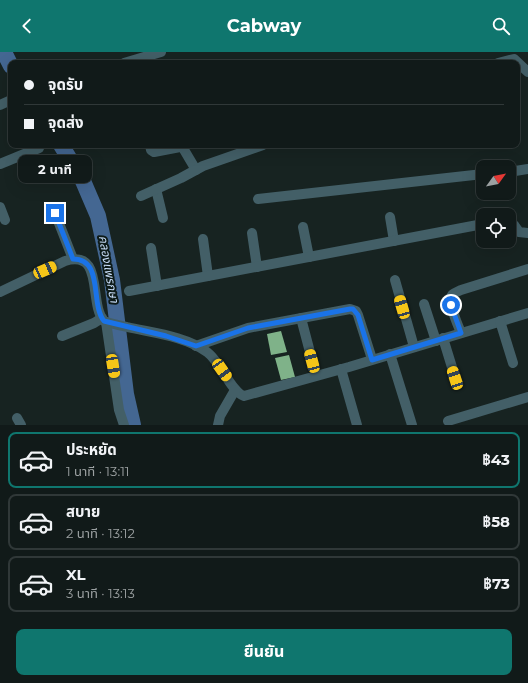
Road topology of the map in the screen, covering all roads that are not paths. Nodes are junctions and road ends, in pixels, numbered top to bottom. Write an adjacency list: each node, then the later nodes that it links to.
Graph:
1 (161, 52): 2 (street)
2 (134, 60)
3 (520, 65): 4 (street)
4 (528, 72)
5 (39, 148): 10 (street)
6 (151, 148): 7 (street)
7 (175, 148)
8 (183, 148): 12 (street)
9 (254, 148): 12 (street)
10 (0, 164)
11 (528, 169): 13 (street)
12 (196, 170): 15 (street)
13 (516, 171)
14 (476, 175): 17 (street)
15 (156, 189): 16 (street); 21 (street)
16 (140, 196)
17 (258, 198)
18 (0, 207): 22 (street)
19 (55, 213): 32 (street)
20 (390, 217): 29 (street)
21 (163, 218)
22 (5, 220)
23 (476, 225): 29 (street)
24 (303, 227): 31 (street)
25 (516, 227): 27 (street)
26 (252, 233): 33 (street)
27 (528, 233)
28 (203, 239): 35 (street)
29 (394, 241): 31 (street)
30 (151, 248): 37 (street)
31 (309, 257): 33 (street)
32 (73, 259): 39 (street); 43 (street)
33 (257, 266): 35 (street)
34 (528, 269): 45 (street)
35 (208, 276): 37 (street)
36 (395, 280): 49 (street)
37 (157, 286): 38 (street)
38 (129, 291)
39 (0, 292)
40 (424, 304): 47 (street)
41 (527, 315): 44 (street)
42 (301, 318): 48 (street); 51 (street); 54 (street)
43 (106, 321): 46 (street); 48 (street); 59 (street)
44 (500, 321): 45 (street); 52 (street)
45 (461, 333): 47 (street)
46 (62, 336)
47 (439, 339): 49 (street); 55 (street)
48 (196, 346): 56 (street)
49 (414, 347): 50 (street)
50 (390, 354): 51 (street); 62 (street)
51 (372, 360): 53 (street)
52 (514, 363)
53 (341, 369): 54 (street); 61 (street)
54 (316, 375): 56 (street)
55 (455, 378)
56 (235, 390): 60 (street)
57 (528, 397): 58 (street)
58 (448, 421)
59 (124, 425)
60 (218, 425)
61 (357, 425)
62 (412, 425)

